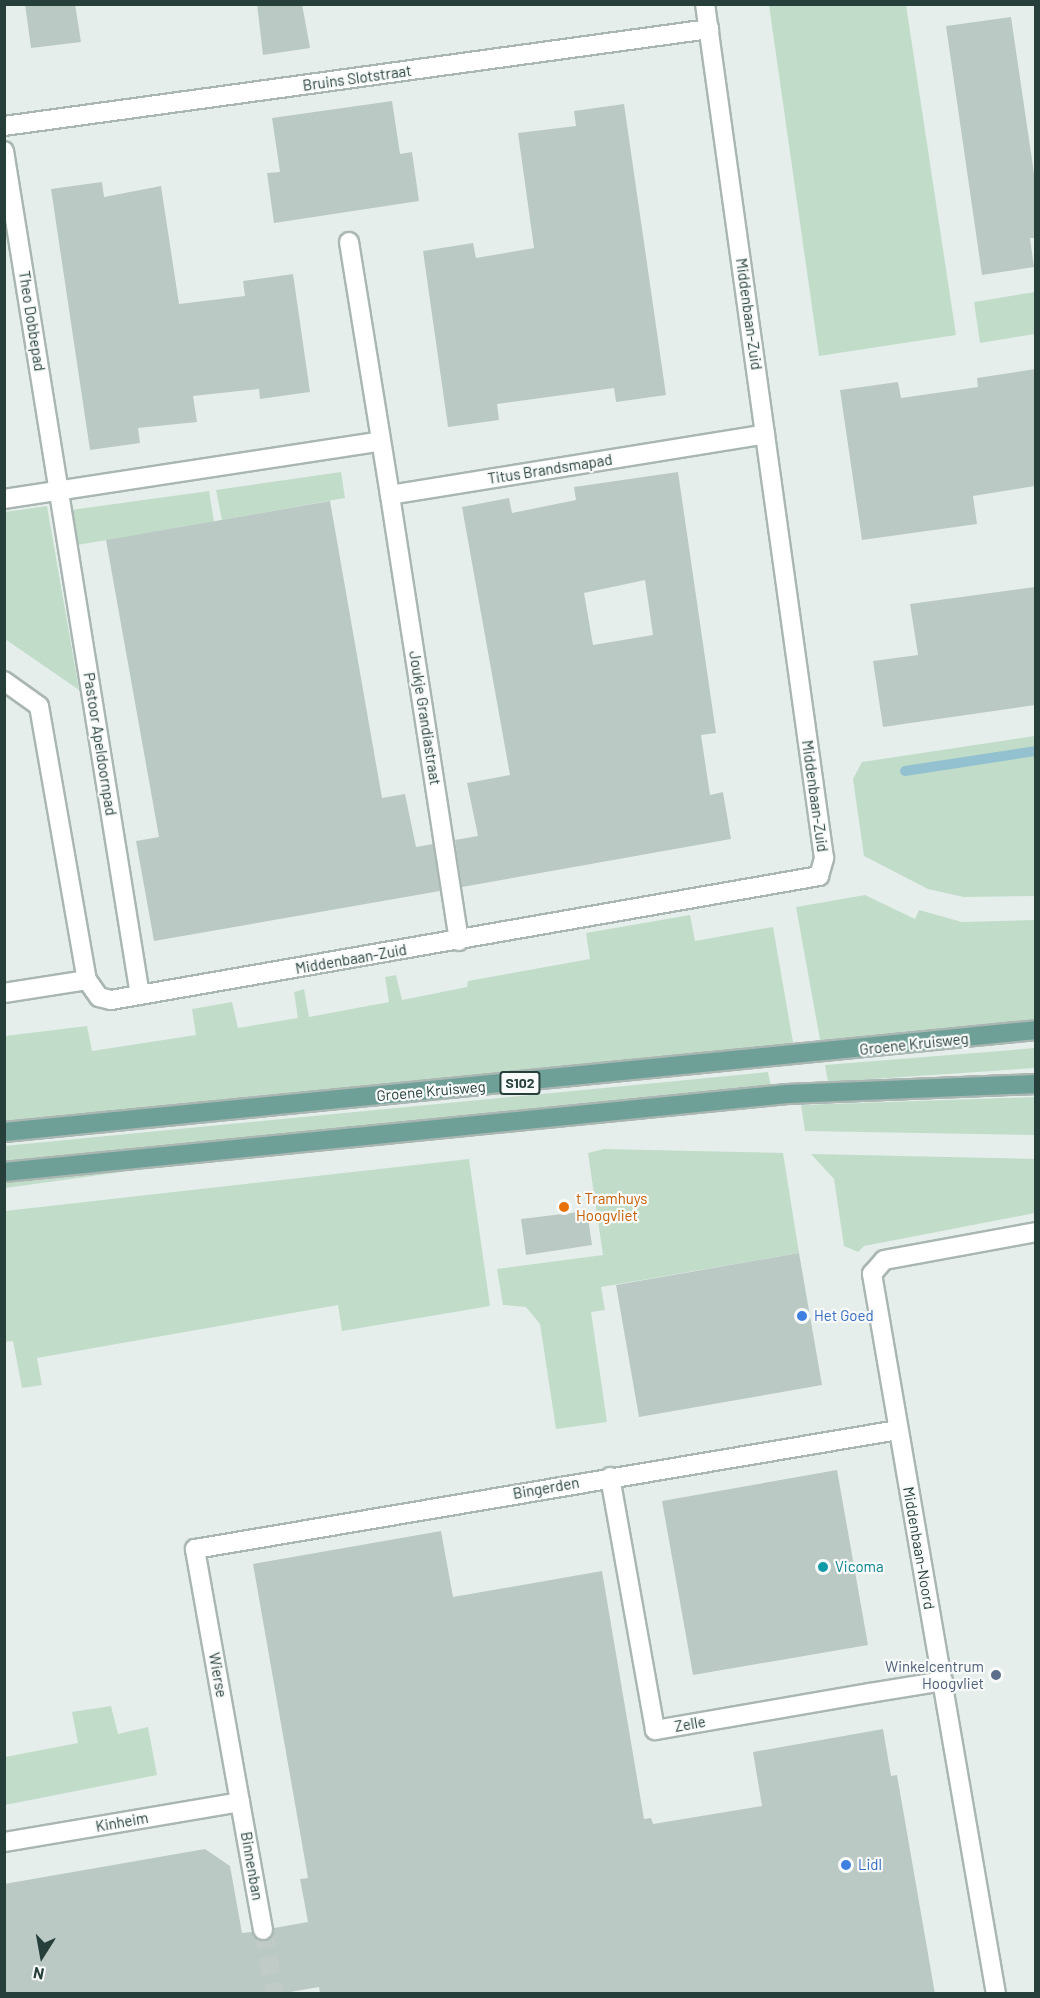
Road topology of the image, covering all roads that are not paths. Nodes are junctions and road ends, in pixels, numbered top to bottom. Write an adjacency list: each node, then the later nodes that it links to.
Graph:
1 (705, 4): 2 (street, Middenbaan-Zuid)
2 (709, 29): 3 (street, Bruins Slotstraat); 6 (street, Middenbaan-Zuid)
3 (4, 126)
4 (4, 151): 8 (street, Theo Dobbepad)
5 (349, 242): 7 (street)
6 (765, 434): 9 (street, Titus Brandsmapad); 12 (street, Middenbaan-Zuid)
7 (381, 441): 8 (street); 9 (street)
8 (59, 492): 10 (street); 15 (street, Pastoor Apeldoornpad)
9 (390, 495): 12 (street, Joukje Grandiastraat)
10 (4, 499)
11 (4, 681): 13 (street)
12 (459, 941): 15 (street, Middenbaan-Zuid)
13 (87, 980): 14 (street); 15 (street, Middenbaan-Zuid)
14 (4, 993)
15 (140, 995)
16 (1035, 1030): 18 (main road, Groene Kruisweg / S102)
17 (1035, 1083): 19 (main road)
18 (4, 1132)
19 (4, 1172)
20 (1035, 1232): 21 (street, Middenbaan-Noord)
21 (898, 1430): 22 (street, Bingerden); 24 (street, Middenbaan-Noord)
22 (610, 1477): 23 (street, Bingerden); 24 (street, Zelle)
23 (195, 1549): 25 (street, Wierse)
24 (942, 1681): 28 (street, Middenbaan-Noord)
25 (240, 1802): 26 (street, Kinheim); 27 (street, Binnenban)
26 (4, 1842)
27 (263, 1930)
28 (996, 1994)

